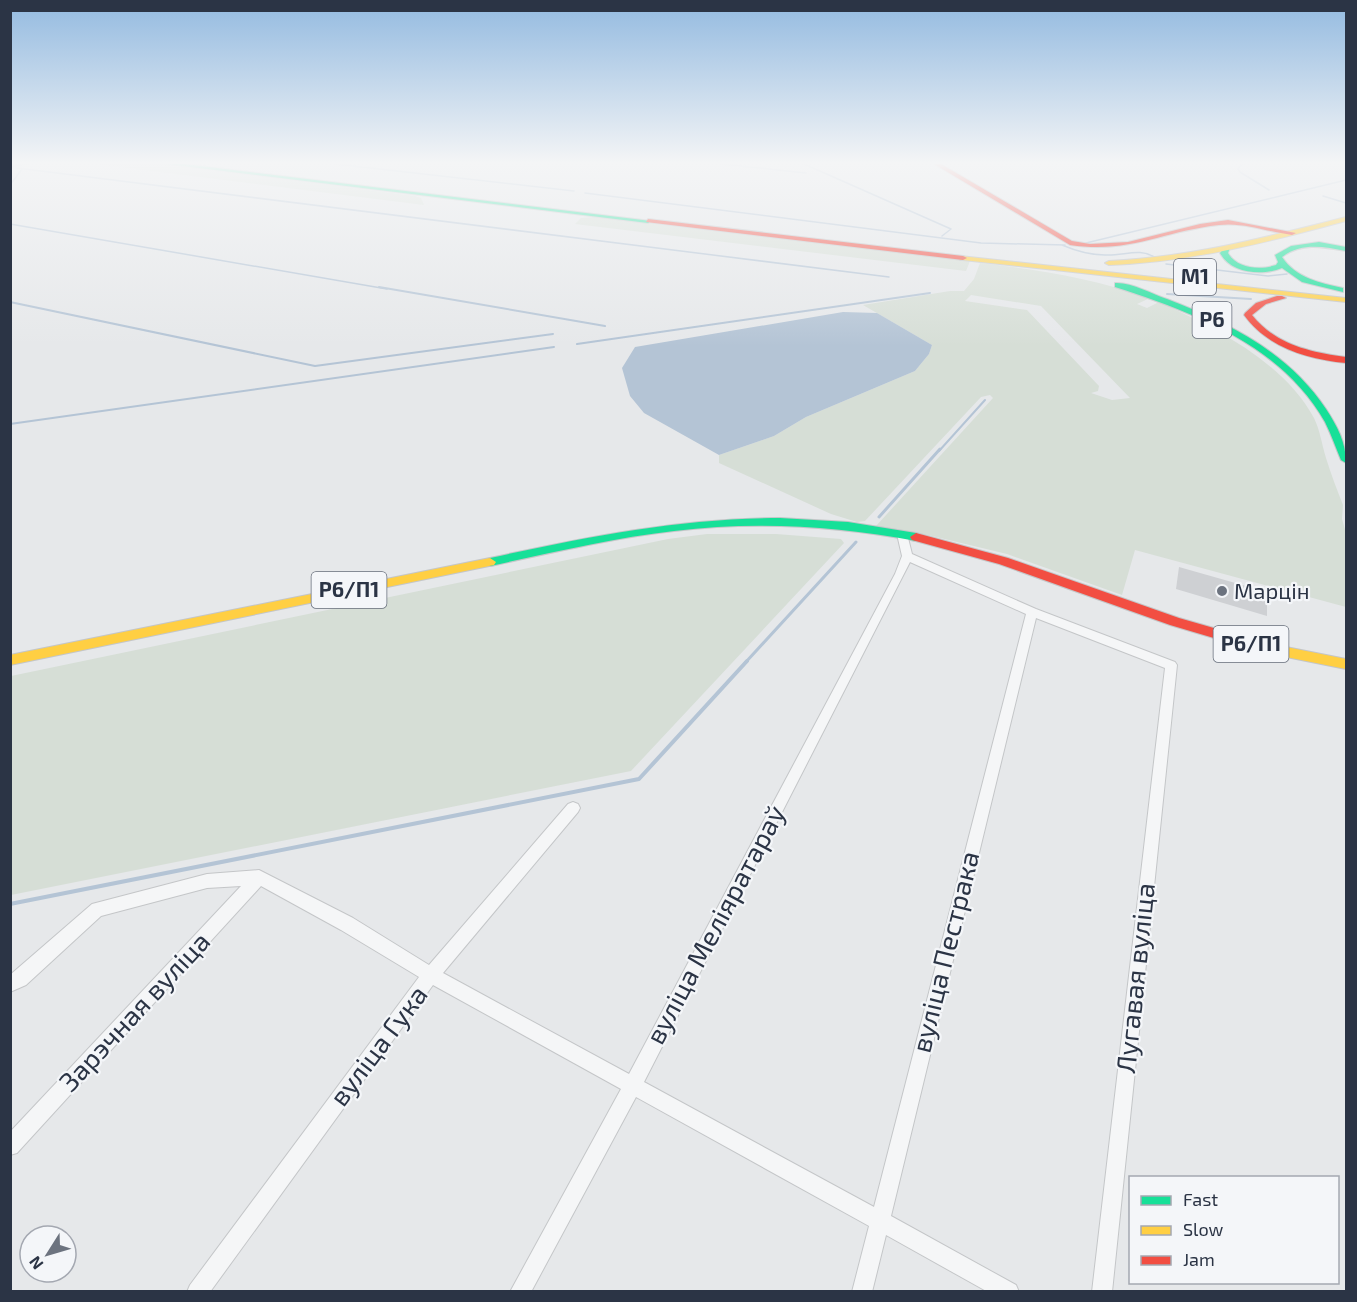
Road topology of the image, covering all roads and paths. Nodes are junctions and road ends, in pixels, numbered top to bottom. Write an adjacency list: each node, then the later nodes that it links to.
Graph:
1 (687, 225): 15 (main road, М1)
2 (728, 225): 14 (main road, М1)
3 (1039, 225): 4 (main road)
4 (1211, 225)
5 (1244, 225): 7 (main road)
6 (1325, 225): 8 (main road)
7 (1256, 228): 8 (main road); 9 (main road)
8 (1292, 233): 9 (main road)
9 (1264, 241): 13 (main road)
10 (1347, 244): 11 (main road)
11 (1319, 245): 12 (main road); 16 (main road)
12 (1347, 249)
13 (1227, 250): 14 (main road); 16 (main road)
14 (1043, 259): 17 (main road, М1)
15 (1021, 264): 18 (main road, М1); 21 (main road, Р6)
16 (1281, 264): 17 (main road)
17 (1347, 293)
18 (1326, 298): 19 (main road, М1); 20 (main road, Р6)
19 (1347, 300)
20 (1347, 360)
21 (1347, 460)
22 (902, 534): 23 (street); 25 (main road, Р6/П1); 26 (main road, Р6/П1)
23 (907, 556): 24 (street); 31 (street, вуліца Меліяратараў)
24 (1032, 612): 33 (street, вуліца Пестрака); 38 (street, Лугавая вуліца)
25 (10, 660)
26 (1347, 664)
27 (573, 808): 29 (street, вуліца Гука)
28 (259, 878): 29 (street); 30 (street); 32 (street, Зарэчная вуліца)
29 (431, 975): 31 (street); 34 (street, вуліца Гука)
30 (10, 984)
31 (632, 1086): 33 (street); 35 (street, вуліца Меліяратараў)
32 (10, 1146)
33 (880, 1220): 36 (street, вуліца Пестрака); 37 (street)
34 (196, 1292)
35 (520, 1292)
36 (862, 1292)
37 (1009, 1292)
38 (1102, 1292)

